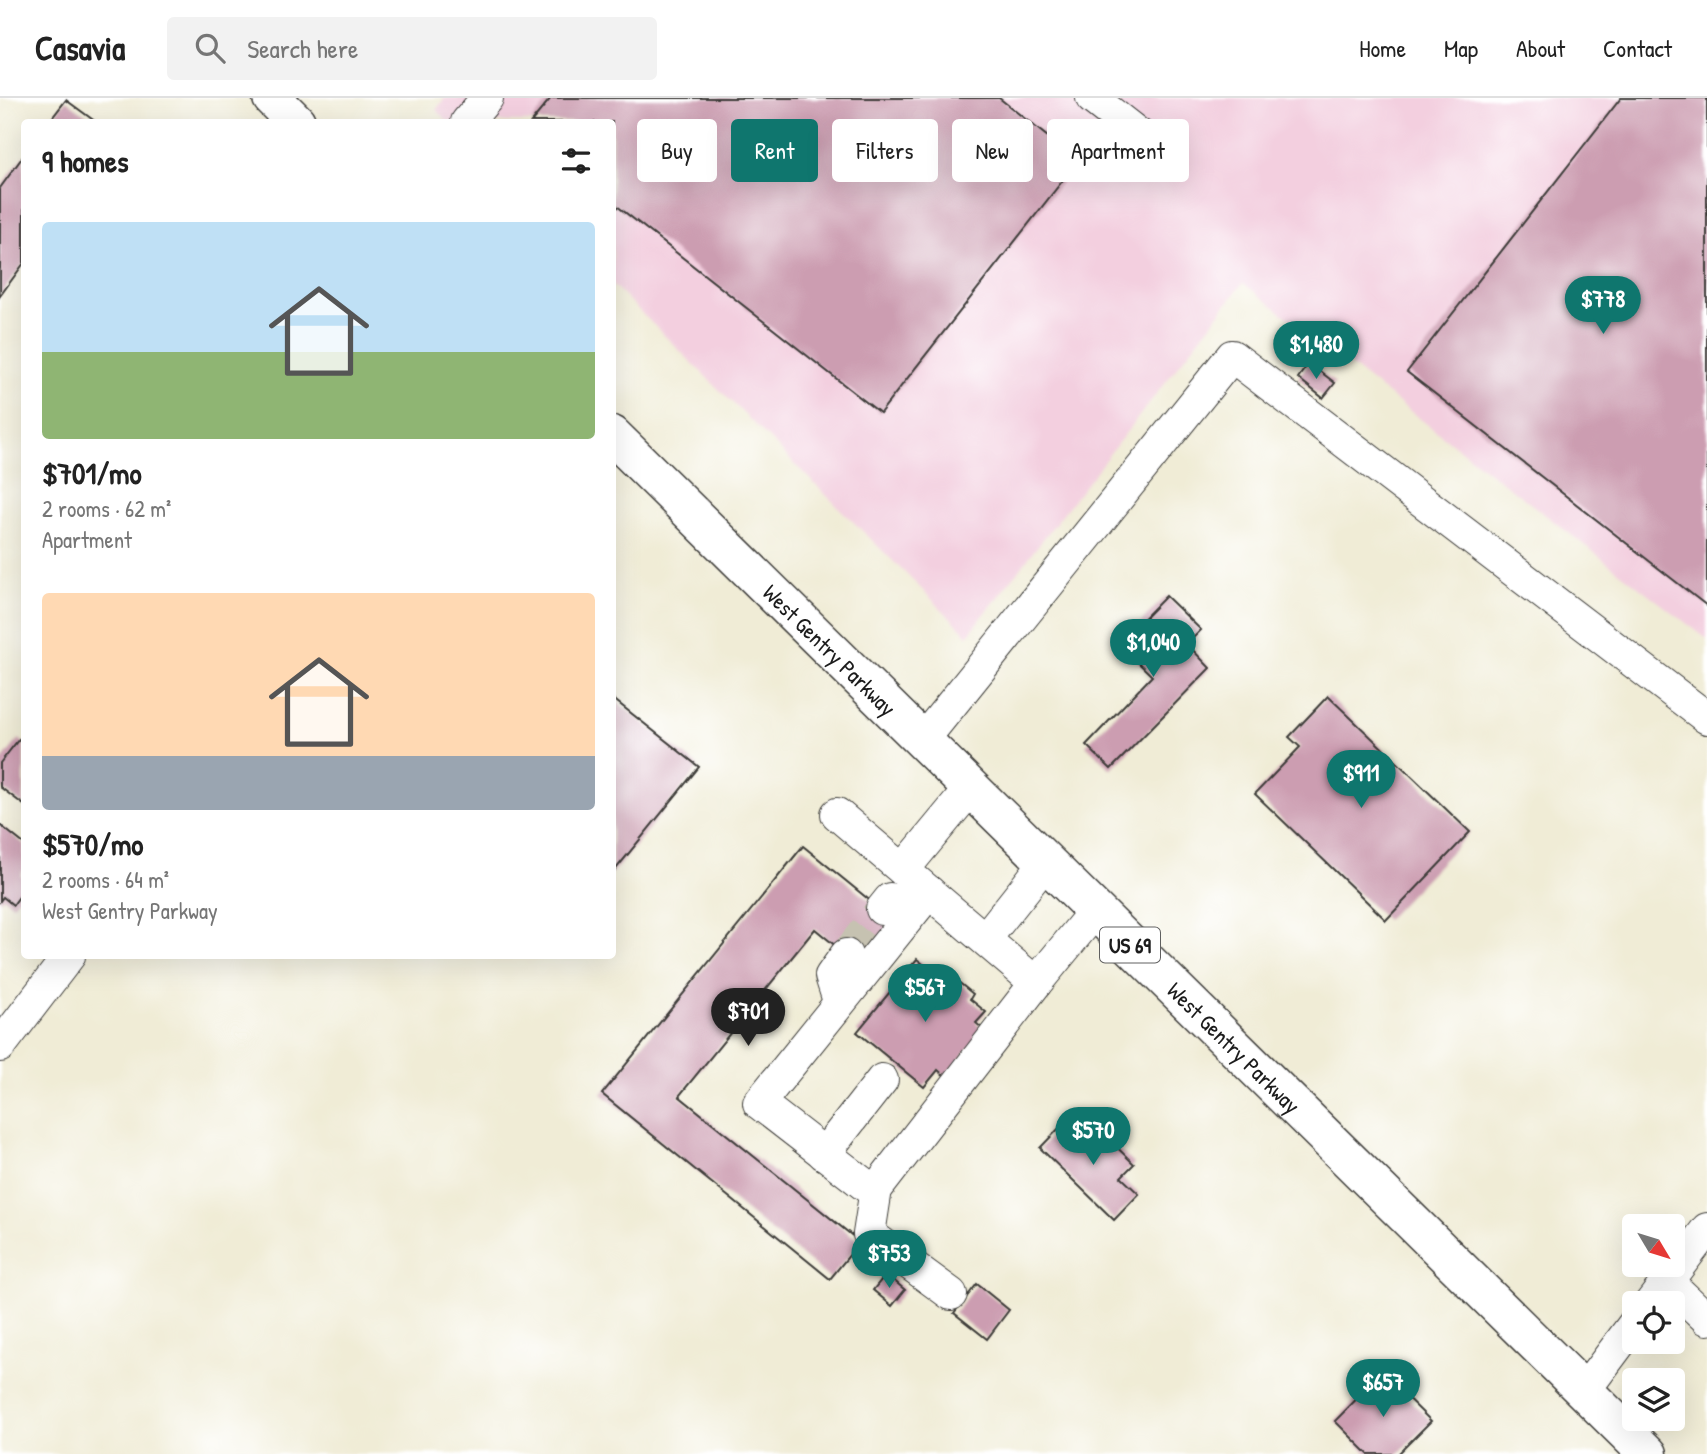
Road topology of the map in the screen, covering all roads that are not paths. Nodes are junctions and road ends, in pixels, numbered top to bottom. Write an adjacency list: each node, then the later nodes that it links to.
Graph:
1 (272, 98): 4 (main road)
2 (487, 98): 5 (street)
3 (1092, 98): 6 (street)
4 (293, 119)
5 (470, 119)
6 (1119, 119)
7 (616, 439): 9 (main road, West Gentry Parkway / US 69)
8 (1707, 718): 9 (street)
9 (922, 741): 10 (main road, West Gentry Parkway / US 69)
10 (970, 789): 12 (main road, West Gentry Parkway / US 69); 13 (street)
11 (837, 814): 13 (street)
12 (1045, 863): 16 (main road, West Gentry Parkway / US 69); 17 (street)
13 (903, 870): 14 (street)
14 (922, 899): 15 (street); 17 (street); 21 (street)
15 (881, 909)
16 (1095, 911): 20 (street); 32 (main road, West Gentry Parkway / US 69)
17 (985, 939): 20 (street)
18 (846, 955): 21 (street)
19 (67, 959): 22 (street)
20 (1036, 983): 25 (street)
21 (839, 1001): 24 (street)
22 (0, 1046)
23 (882, 1080): 24 (street)
24 (824, 1154): 25 (street)
25 (876, 1189): 28 (street)
26 (1707, 1229): 27 (street)
27 (1660, 1291)
28 (951, 1294)
29 (1685, 1307): 30 (street)
30 (1707, 1319)
31 (1622, 1340): 32 (street)
32 (1584, 1391): 33 (main road, West Gentry Parkway / US 69)
33 (1648, 1454)

